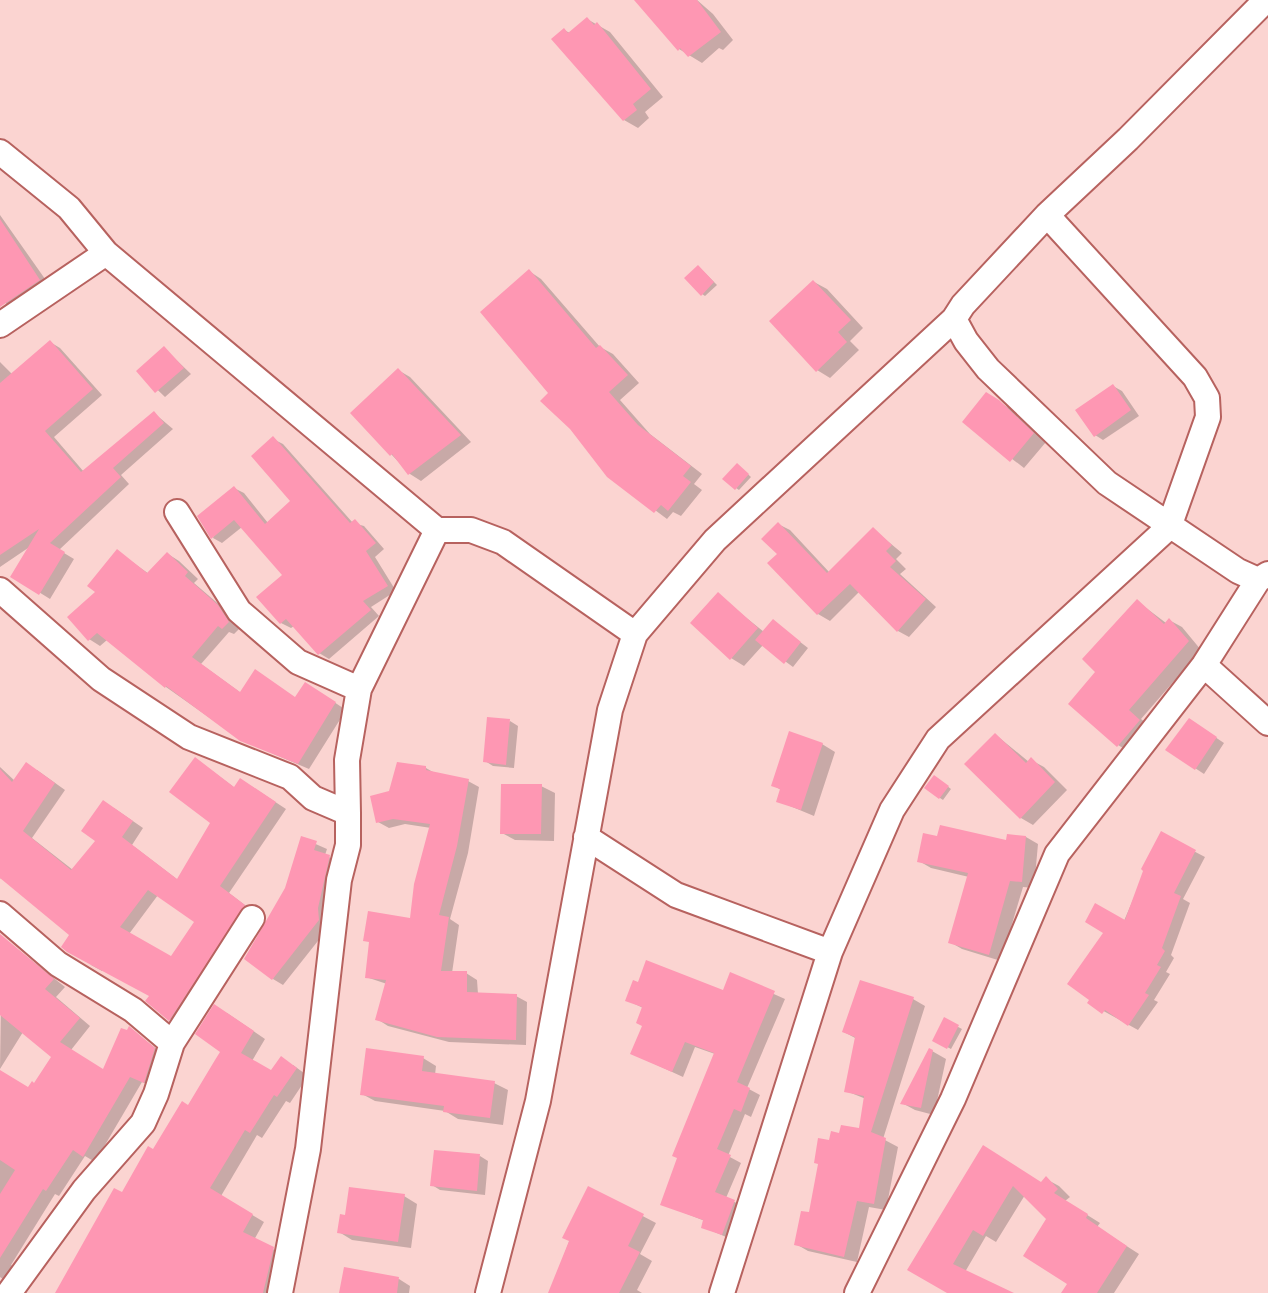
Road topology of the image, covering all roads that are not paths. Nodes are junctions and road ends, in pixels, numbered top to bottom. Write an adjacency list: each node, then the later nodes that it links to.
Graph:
1 (1266, 0): 3 (street)
2 (0, 152): 4 (street)
3 (1047, 215): 5 (street); 8 (street)
4 (106, 253): 6 (street); 9 (street)
5 (954, 319): 8 (street); 12 (street)
6 (0, 325)
7 (177, 512): 14 (street)
8 (1169, 527): 10 (street); 20 (street)
9 (437, 530): 12 (street); 14 (street)
10 (1263, 577): 13 (street)
11 (0, 590): 16 (street)
12 (635, 634): 17 (street)
13 (1204, 665): 15 (street); 26 (street)
14 (359, 689): 16 (street)
15 (1268, 723)
16 (348, 813): 23 (street)
17 (586, 837): 20 (street); 24 (street)
18 (0, 914): 21 (street)
19 (252, 918): 21 (street)
20 (830, 952): 25 (street)
21 (172, 1043): 22 (street)
22 (9, 1293)
23 (280, 1293)
24 (488, 1293)
25 (722, 1293)
26 (857, 1293)

